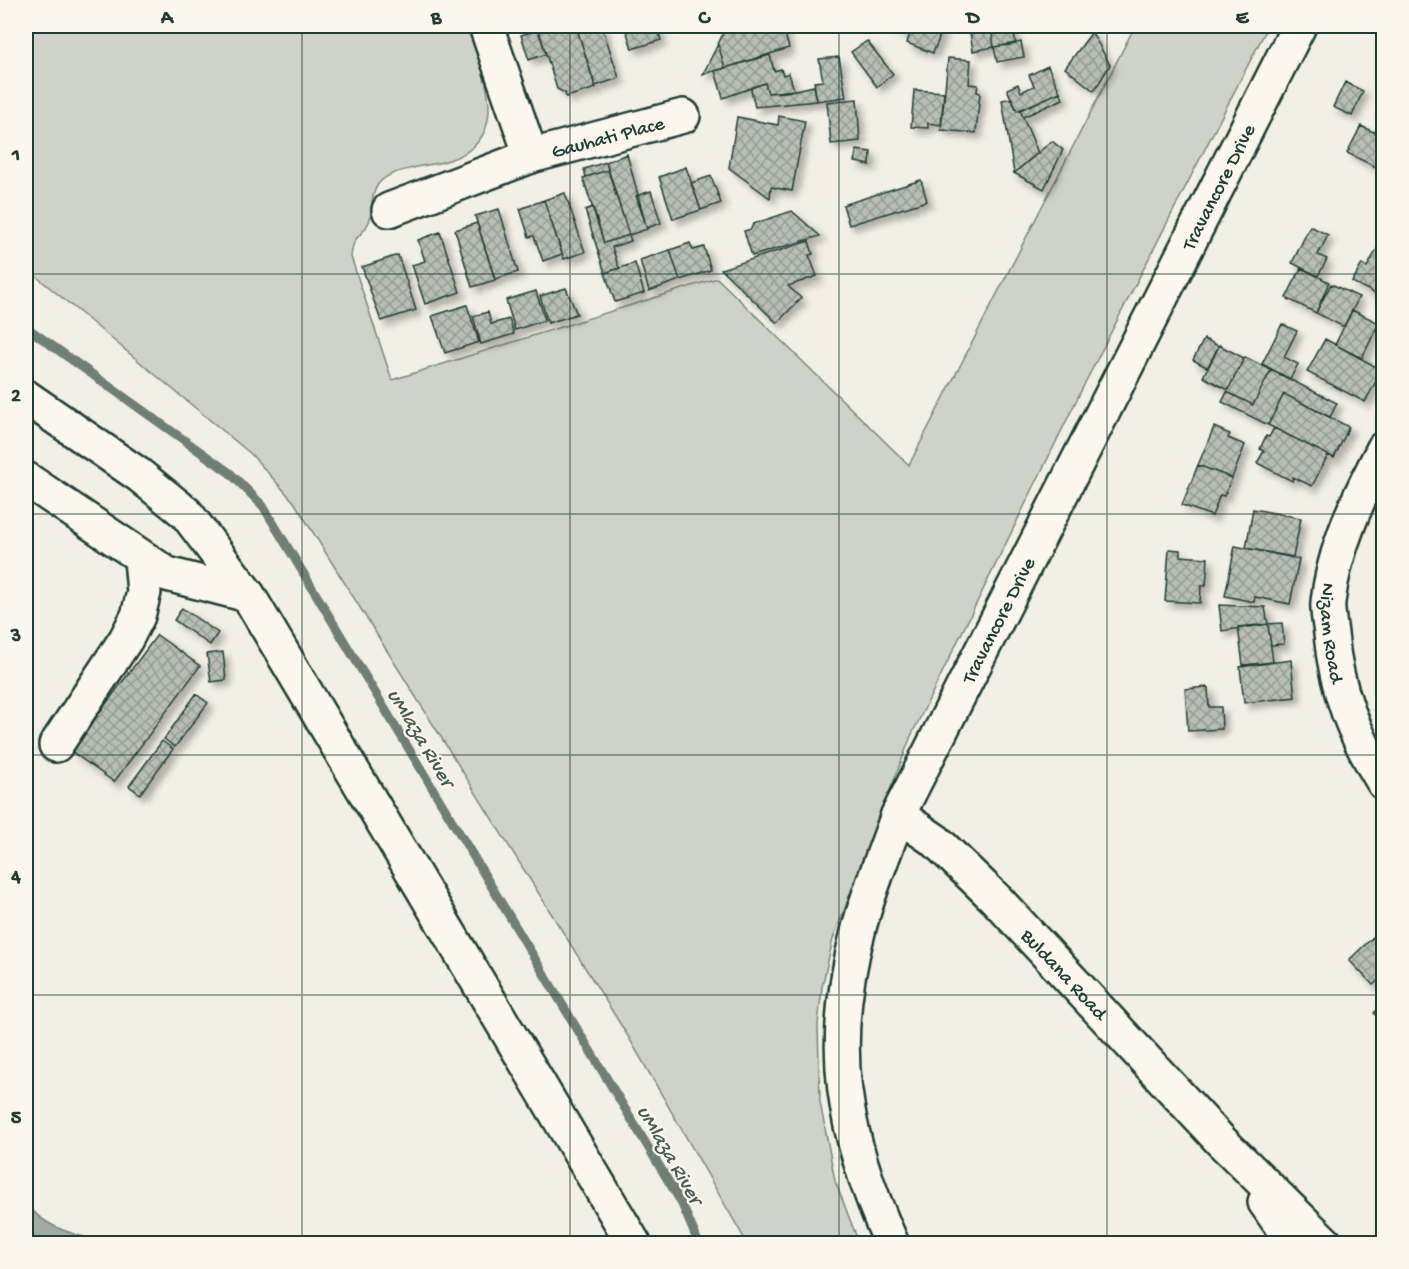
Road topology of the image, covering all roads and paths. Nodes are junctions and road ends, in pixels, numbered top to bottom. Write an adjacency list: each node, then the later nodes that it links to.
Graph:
1 (486, 26): 4 (street, Gauhati Place)
2 (1299, 26): 13 (street, Travancore Drive)
3 (683, 116): 4 (street, Gauhati Place)
4 (531, 156): 5 (street, Gauhati Place)
5 (389, 210)
6 (26, 397): 10 (street)
7 (1383, 448): 12 (street, Nizam Road)
8 (26, 479): 9 (street)
9 (141, 559): 10 (street); 11 (street)
10 (248, 595): 16 (street)
11 (56, 745)
12 (1383, 783)
13 (898, 815): 14 (street, Buldana Road); 17 (street, Travancore Drive)
14 (1222, 1142): 15 (street, Buldana Road); 18 (street, Buldana Road)
15 (1287, 1238)
16 (634, 1244)
17 (892, 1244)
18 (1326, 1244)

